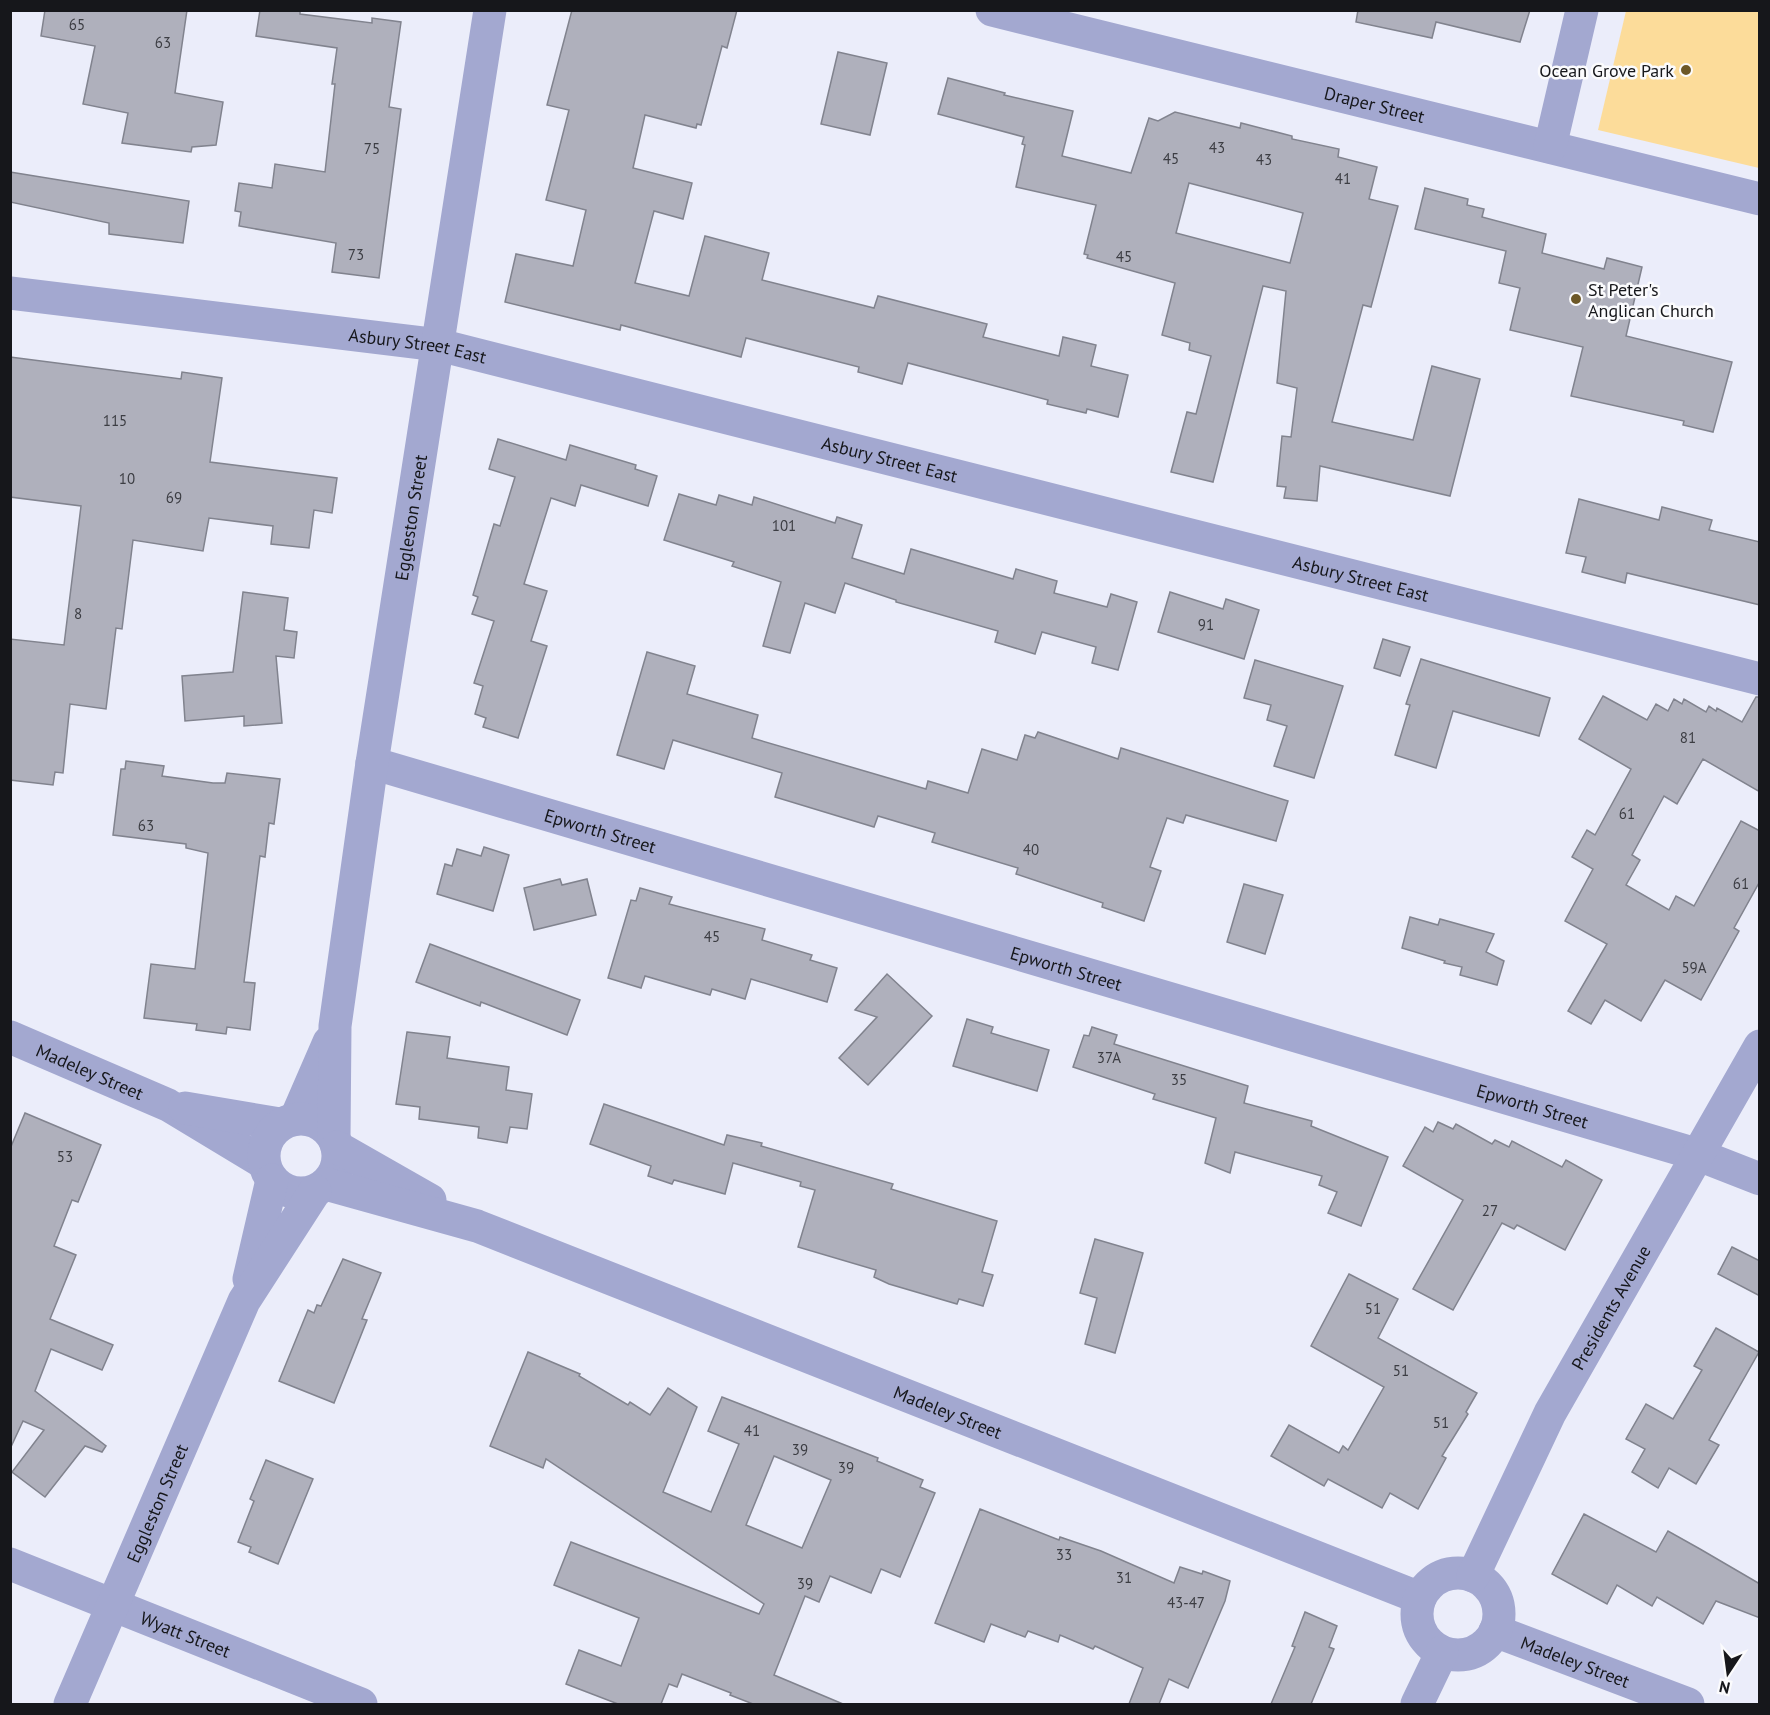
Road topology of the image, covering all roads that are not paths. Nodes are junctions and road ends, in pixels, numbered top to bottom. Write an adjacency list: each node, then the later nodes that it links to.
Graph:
1 (490, 10): 7 (street, Eggleston Street)
2 (992, 10): 4 (street, Draper Street)
3 (1582, 10): 4 (street)
4 (1550, 147): 5 (street, Draper Street)
5 (1760, 199)
6 (10, 293): 7 (street, Asbury Street East)
7 (439, 345): 8 (street, Asbury Street East); 9 (street, Eggleston Street)
8 (1760, 679)
9 (372, 763): 10 (street, Eggleston Street); 16 (street, Epworth Street)
10 (335, 1026): 14 (street, Eggleston Street); 15 (street, Eggleston Street)
11 (10, 1037): 13 (street, Madeley Street)
12 (1760, 1046): 16 (street, Presidents Avenue)
13 (168, 1105): 14 (street, Madeley Street); 17 (street, Madeley Street)
14 (288, 1121): 15 (street); 17 (street)
15 (336, 1143): 19 (street); 20 (street, Madeley Street)
16 (1696, 1154): 18 (street, Epworth Street); 23 (street, Presidents Avenue)
17 (268, 1172): 19 (street); 21 (street, Eggleston Street)
18 (1760, 1179)
19 (320, 1187): 20 (street, Madeley Street); 21 (street, Eggleston Street)
20 (477, 1226): 24 (street, Madeley Street)
21 (244, 1301): 25 (street, Eggleston Street)
22 (10, 1564): 25 (street, Wyatt Street)
23 (1473, 1576): 24 (street); 26 (street)
24 (1420, 1598): 27 (street)
25 (111, 1604): 28 (street, Eggleston Street); 29 (street, Wyatt Street)
26 (1496, 1631): 27 (street); 31 (street, Madeley Street)
27 (1442, 1652): 30 (street)
28 (70, 1704)
29 (361, 1704)
30 (1417, 1704)
31 (1688, 1704)

